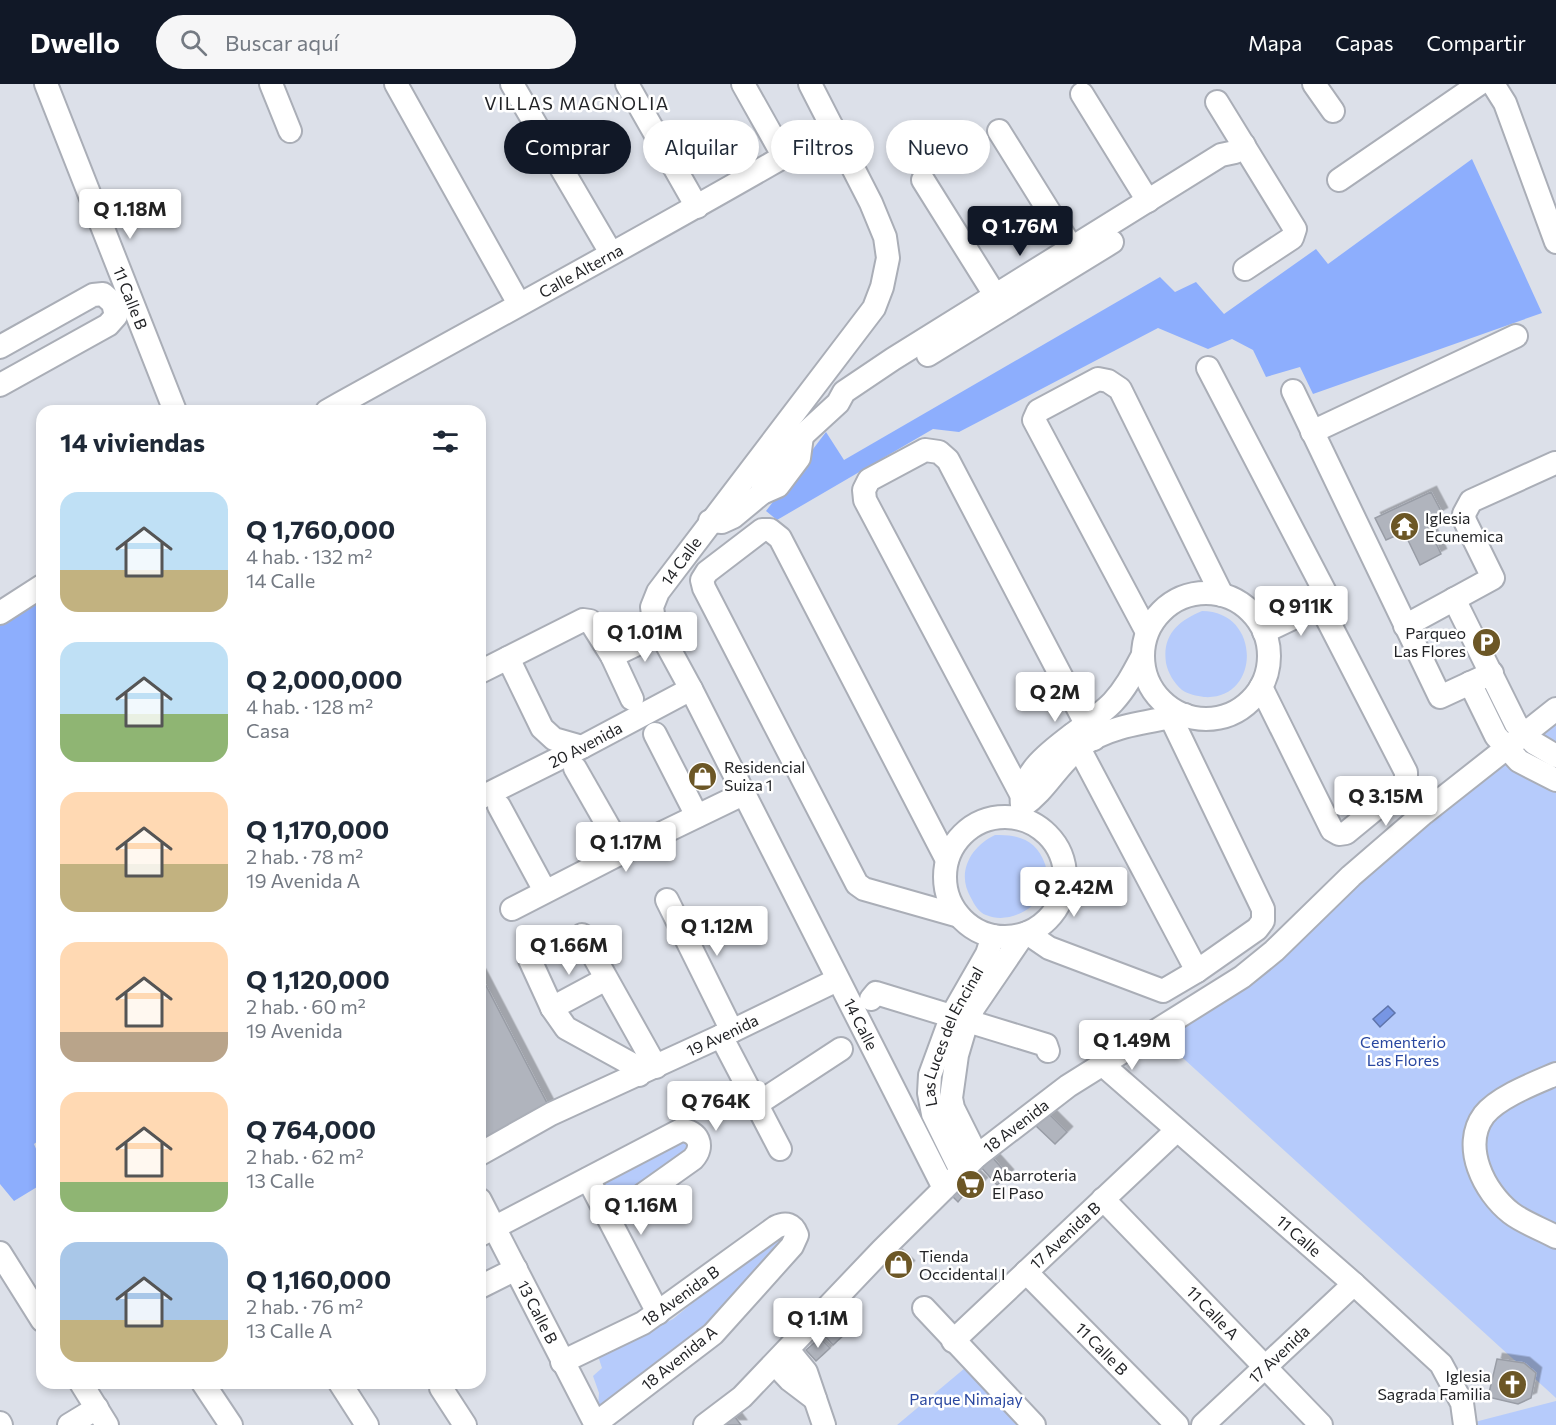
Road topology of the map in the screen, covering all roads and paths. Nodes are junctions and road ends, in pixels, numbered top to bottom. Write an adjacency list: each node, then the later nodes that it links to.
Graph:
1 (46, 84): 37 (street, 11 Calle B)
2 (270, 84): 15 (street)
3 (396, 84): 30 (street)
4 (512, 84): 26 (street)
5 (627, 84): 24 (street)
6 (743, 84): 17 (street)
7 (810, 84): 14 (street, 14 Calle)
8 (1314, 84): 13 (street)
9 (1479, 84): 22 (street)
10 (1493, 84): 25 (street)
11 (1082, 94): 23 (street)
12 (1217, 102): 18 (street)
13 (1333, 111)
14 (829, 120)
15 (290, 130)
16 (999, 131): 27 (street)
17 (771, 134)
18 (1240, 149): 23 (street); 27 (street); 28 (street)
19 (771, 164): 24 (street, Calle Alterna)
20 (856, 174): 41 (street, 14 Calle)
21 (923, 180): 29 (street)
22 (1340, 180)
23 (1148, 201): 27 (street)
24 (697, 207): 26 (street, Calle Alterna)
25 (1556, 242)
26 (611, 253): 30 (street, Calle Alterna)
27 (1077, 255): 29 (street); 33 (street)
28 (1245, 269)
29 (994, 296): 33 (street)
30 (519, 304): 38 (street, Calle Alterna)
31 (1516, 336): 39 (street)
32 (0, 347): 35 (street)
33 (897, 365): 41 (street)
34 (1209, 368): 45 (street)
35 (0, 385)
36 (1293, 392): 39 (street)
37 (174, 405)
38 (338, 405)
39 (1312, 432): 47 (street)
40 (1555, 463): 44 (street)
41 (710, 521): 50 (street, 14 Calle)
42 (36, 590): 46 (street)
43 (1222, 595): 48 (street); 48 (street); 49 (street)
44 (1454, 599): 47 (street); 55 (street)
45 (1320, 605): 49 (street); 57 (street)
46 (0, 613)
47 (1405, 626): 56 (street)
48 (1147, 632): 51 (street)
49 (1264, 632): 57 (street)
50 (660, 633): 52 (street); 58 (street, 14 Calle)
51 (1143, 655): 61 (street); 64 (street)
52 (612, 656): 53 (street); 59 (street)
53 (508, 658): 54 (street); 67 (street)
54 (486, 669)
55 (1492, 674): 56 (street); 63 (street)
56 (1470, 683): 65 (street)
57 (1261, 687): 61 (street)
58 (691, 689): 67 (street, 20 Avenida); 69 (street, 14 Calle)
59 (632, 699)
60 (1556, 710): 63 (street, 18 Avenida)
61 (1178, 716): 64 (street); 83 (street)
62 (655, 734): 72 (street)
63 (1526, 734): 65 (street, 18 Avenida); 66 (street)
64 (1083, 736): 71 (street); 71 (street); 83 (street)
65 (1507, 748): 68 (street); 92 (street, 18 Avenida)
66 (1556, 756)
67 (579, 757): 70 (street, 20 Avenida); 73 (street)
68 (1556, 780)
69 (743, 794): 72 (street); 85 (street, 14 Calle)
70 (489, 802): 75 (street)
71 (1020, 806): 74 (street); 79 (street)
72 (697, 816): 73 (street)
73 (623, 852): 75 (street)
74 (947, 860): 78 (street); 78 (street)
75 (545, 891): 77 (street)
76 (667, 900): 89 (street)
77 (512, 909)
78 (959, 915): 81 (street)
79 (1025, 934): 81 (street); 83 (street); 88 (street, Las Luces del Encinal)
80 (582, 935): 84 (street)
81 (993, 936): 88 (street, Las Luces del Encinal)
82 (530, 960): 87 (street)
83 (1197, 971)
84 (606, 979): 87 (street); 93 (street)
85 (837, 980): 89 (street, 19 Avenida); 101 (street, 14 Calle)
86 (871, 999): 88 (street)
87 (552, 1008): 93 (street)
88 (959, 1018): 91 (street); 99 (street, Las Luces del Encinal)
89 (727, 1034): 93 (street, 19 Avenida); 95 (street)
90 (841, 1049): 95 (street)
91 (1048, 1051)
92 (1103, 1065): 96 (street, 11 Calle); 99 (street, 18 Avenida)
93 (647, 1071): 98 (street, 19 Avenida)
94 (1556, 1074): 106 (street)
95 (757, 1104): 97 (street)
96 (1177, 1130): 102 (street, 17 Avenida B); 111 (street, 11 Calle)
97 (780, 1149)
98 (486, 1151)
99 (969, 1163): 101 (street, 18 Avenida)
100 (588, 1179): 103 (street); 103 (street); 105 (street)
101 (944, 1188): 116 (street, 18 Avenida)
102 (1103, 1199): 109 (street, 17 Avenida B); 118 (street, 11 Calle A)
103 (609, 1218): 114 (street)
104 (794, 1228): 114 (street, 18 Avenida B); 128 (street, 18 Avenida A)
105 (487, 1231): 108 (street, 13 Calle B)
106 (1556, 1237)
107 (0, 1253): 113 (street)
108 (516, 1269): 110 (street); 117 (street, 13 Calle B)
109 (1026, 1272): 115 (street, 17 Avenida B); 132 (street, 11 Calle B)
110 (486, 1284)
111 (1354, 1284): 118 (street, 17 Avenida); 135 (street, 11 Calle)
112 (924, 1308): 115 (street)
113 (36, 1310)
114 (658, 1313): 117 (street, 18 Avenida B)
115 (953, 1341): 131 (street)
116 (782, 1357): 129 (street, 18 Avenida); 130 (street)
117 (562, 1362): 128 (street, 13 Calle B)
118 (1265, 1367): 133 (street, 17 Avenida); 134 (street, 11 Calle A)
119 (85, 1389): 123 (street)
120 (207, 1389): 125 (street)
121 (344, 1389): 126 (street)
122 (442, 1389): 127 (street)
123 (102, 1417): 124 (street)
124 (69, 1425)
125 (231, 1425)
126 (367, 1425)
127 (465, 1425)
128 (595, 1425)
129 (705, 1425)
130 (824, 1425)
131 (1034, 1425)
132 (1177, 1425)
133 (1203, 1425)
134 (1321, 1425)
135 (1465, 1425)

